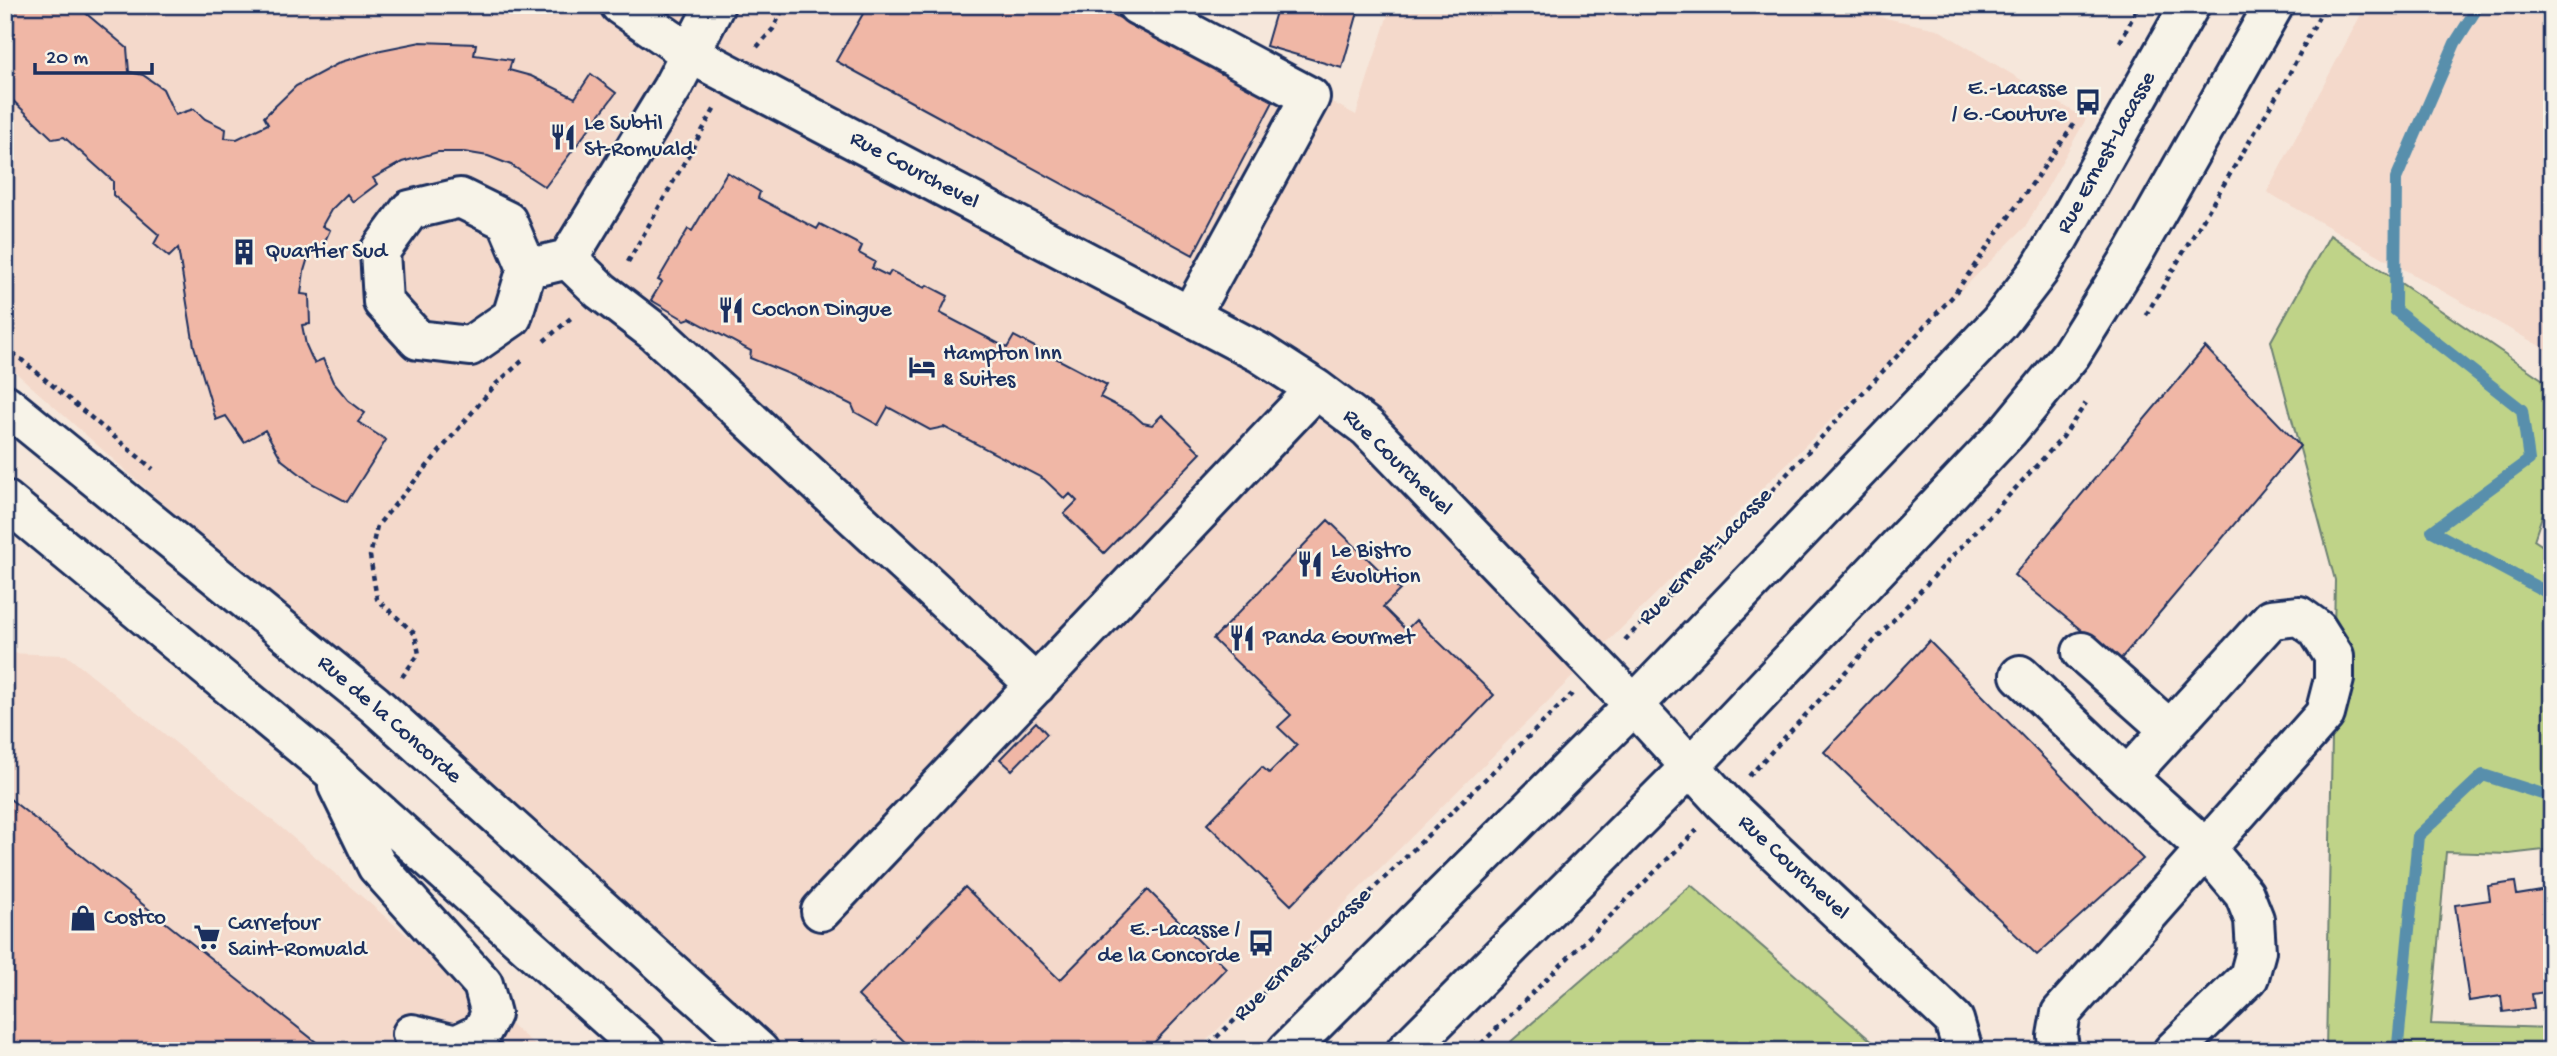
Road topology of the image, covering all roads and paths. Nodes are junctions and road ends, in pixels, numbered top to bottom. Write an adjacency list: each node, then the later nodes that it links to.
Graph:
1 (620, 5): 9 (street, Rue Courchevel)
2 (715, 5): 9 (street)
3 (785, 5): 10 (path)
4 (1137, 5): 15 (street)
5 (2139, 5): 8 (path, Rue Ernest-Lacasse)
6 (2190, 5): 26 (street, Rue Ernest-Lacasse)
7 (2274, 5): 28 (street)
8 (2116, 50)
9 (691, 54): 10 (street, Rue Courchevel); 12 (street)
10 (732, 75): 14 (path); 15 (street, Rue Courchevel)
11 (2080, 116): 22 (path, Rue Ernest-Lacasse)
12 (568, 260): 13 (street); 14 (street)
13 (527, 268)
14 (601, 291): 16 (path); 25 (street)
15 (1190, 316): 18 (street, Rue Courchevel)
16 (544, 342)
17 (525, 359): 24 (path)
18 (1316, 389): 22 (street, Rue Courchevel); 25 (street)
19 (5, 404): 35 (street, Rue de la Concorde)
20 (5, 500): 29 (street)
21 (2082, 652): 27 (street)
22 (1598, 668): 26 (street, Rue Courchevel); 36 (path, Rue Ernest-Lacasse)
23 (2020, 675): 30 (street)
24 (402, 677)
25 (1036, 685): 32 (street)
26 (1634, 705): 28 (street, Rue Courchevel); 37 (street, Rue Ernest-Lacasse)
27 (2170, 730): 30 (street); 31 (street)
28 (1691, 766): 38 (street); 39 (street, Rue Courchevel)
29 (329, 768): 33 (street); 34 (street)
30 (2127, 777): 31 (street)
31 (2206, 849): 40 (street); 41 (street)
32 (821, 911)
33 (412, 1034)
34 (645, 1051)
35 (759, 1051)
36 (1202, 1051)
37 (1287, 1051)
38 (1406, 1051)
39 (1963, 1051)
40 (2060, 1051)
41 (2173, 1051)

